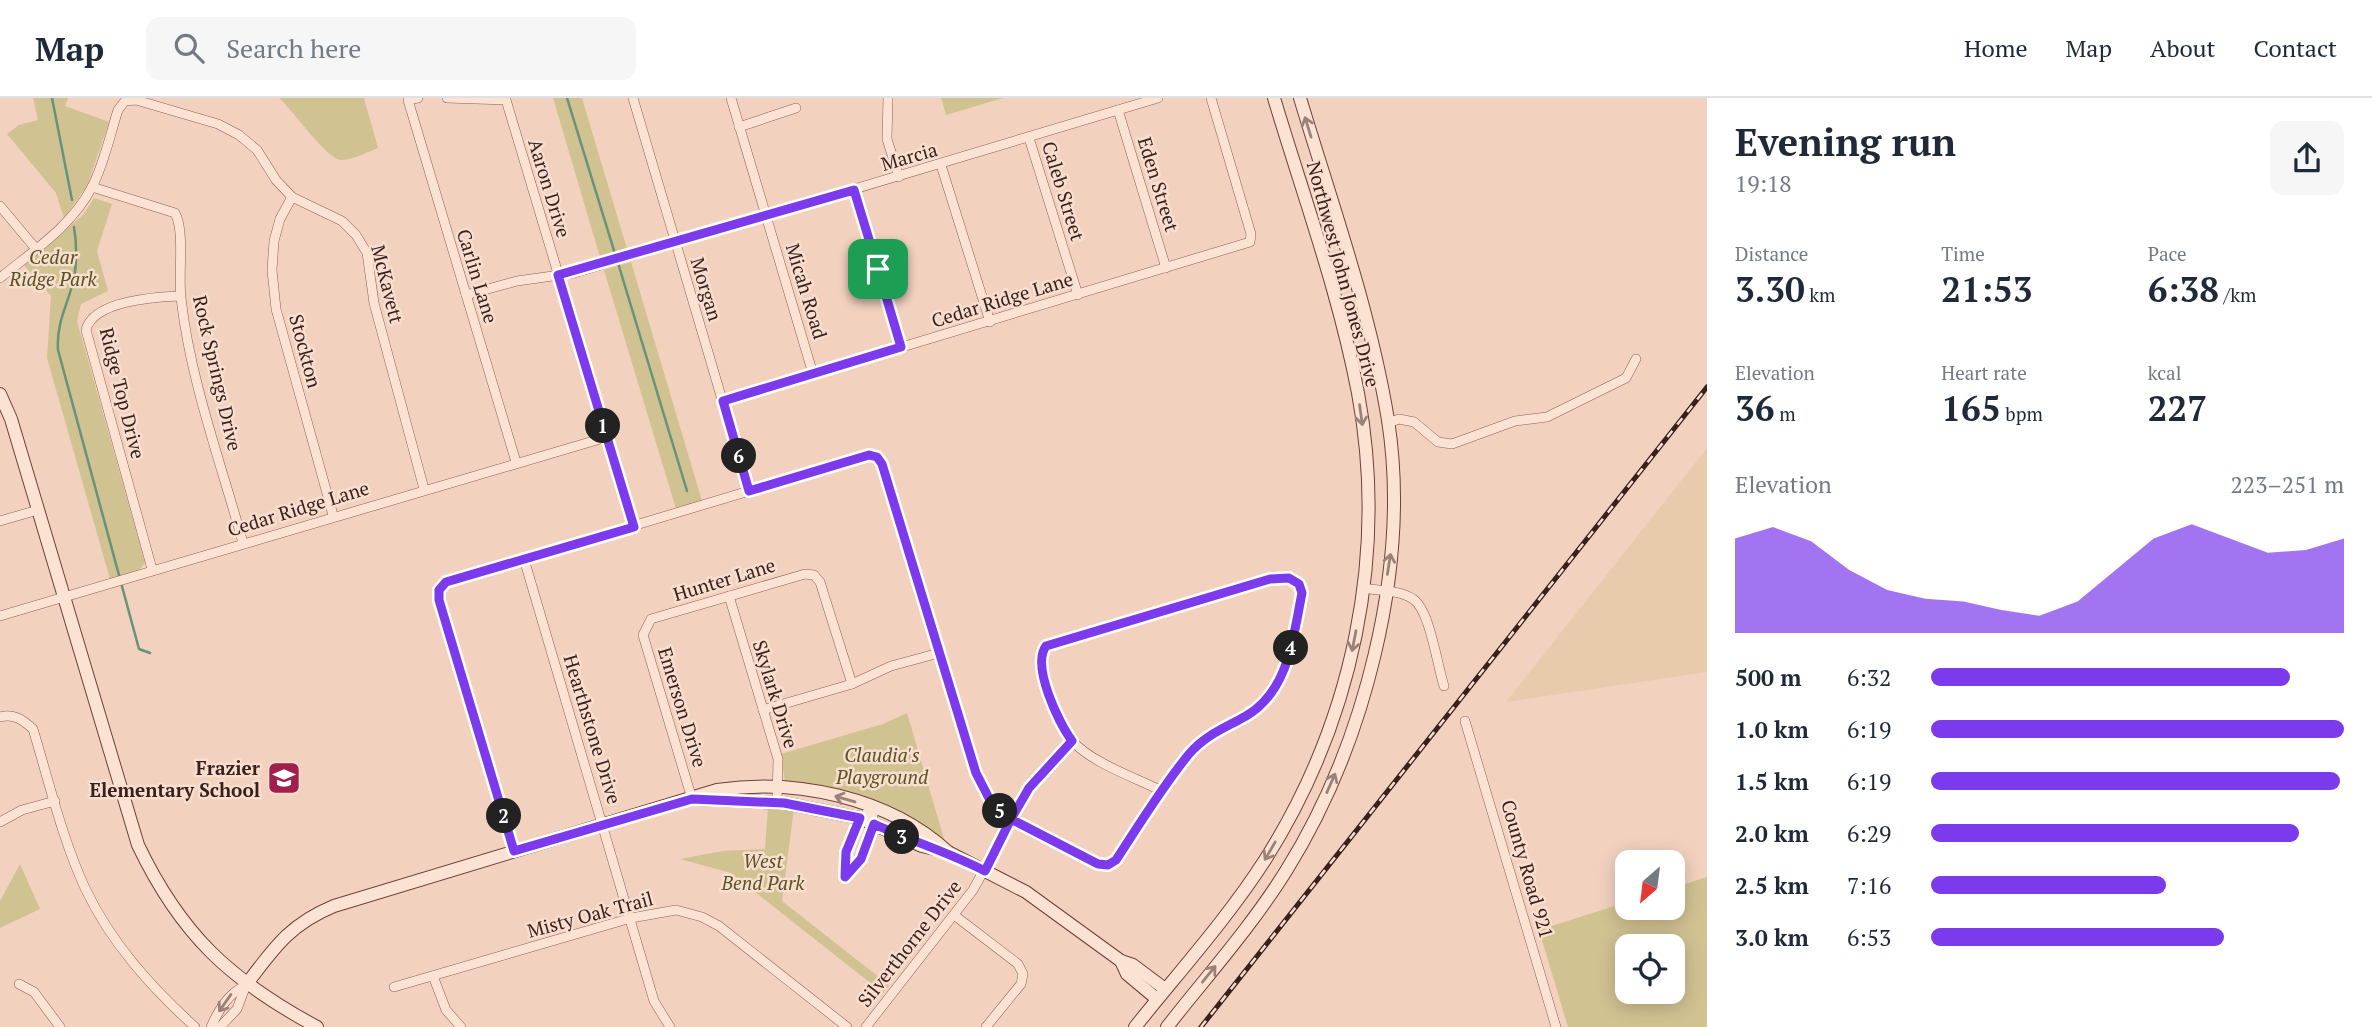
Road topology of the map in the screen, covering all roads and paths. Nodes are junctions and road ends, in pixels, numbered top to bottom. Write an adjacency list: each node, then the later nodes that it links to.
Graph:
1 (447, 98): 26 (street, Aaron Drive)
2 (633, 98): 21 (street, Morgan)
3 (731, 98): 12 (street, Micah Road)
4 (888, 98): 15 (street)
5 (1157, 98): 11 (street, Marcia)
6 (1211, 98): 25 (street, Cedar Ridge Lane)
7 (1275, 98): 24 (street, Northwest John Jones Drive)
8 (1300, 98): 22 (street, Northwest John Jones Drive, one-way to 8)
9 (413, 99): 28 (street, Carlin Lane)
10 (796, 108): 12 (street)
11 (1118, 110): 13 (street, Marcia); 25 (street, Eden Street)
12 (739, 127): 20 (street, Micah Road)
13 (1029, 138): 14 (street, Marcia); 29 (street, Caleb Street)
14 (941, 164): 15 (street, Marcia); 31 (street)
15 (899, 177): 17 (street, Marcia)
16 (92, 187): 18 (street, McKavett); 23 (street); 30 (street, Rock Springs Drive)
17 (854, 190): 20 (street, Marcia); 32 (street)
18 (292, 197): 41 (street, McKavett); 44 (street, Stockton)
19 (0, 206): 23 (street)
20 (766, 216): 21 (street, Marcia); 34 (street, Micah Road)
21 (675, 243): 26 (street, Marcia); 36 (street, Morgan)
22 (1344, 247): 24 (street); 38 (street, Northwest John Jones Drive)
23 (36, 249): 27 (street)
24 (1321, 254): 50 (street, Northwest John Jones Drive, one-way to 50)
25 (1166, 268): 29 (street, Cedar Ridge Lane)
26 (558, 275): 28 (street, Marcia); 39 (street, Aaron Drive)
27 (0, 278)
28 (466, 295): 40 (street, Carlin Lane)
29 (1078, 295): 31 (street, Cedar Ridge Lane)
30 (180, 296): 47 (street, Rock Springs Drive); 49 (street, Ridge Top Drive)
31 (990, 322): 32 (street, Cedar Ridge Lane)
32 (901, 347): 34 (street, Cedar Ridge Lane)
33 (1636, 359): 38 (street)
34 (813, 374): 36 (street, Cedar Ridge Lane)
35 (0, 394): 37 (street)
36 (723, 401): 42 (street, Morgan)
37 (6, 421): 43 (street)
38 (1388, 423): 51 (street, Northwest John Jones Drive, one-way to 38)
39 (607, 437): 40 (street, Cedar Ridge Lane); 46 (street, Aaron Drive)
40 (516, 462): 41 (street, Cedar Ridge Lane)
41 (424, 489): 44 (street, Cedar Ridge Lane)
42 (749, 491): 46 (street); 56 (street)
43 (38, 510): 45 (street); 53 (street)
44 (333, 515): 47 (street, Cedar Ridge Lane)
45 (0, 521)
46 (634, 527): 48 (street)
47 (243, 543): 49 (street, Cedar Ridge Lane)
48 (524, 559): 73 (street, Hearthstone Drive); 74 (street)
49 (152, 569): 53 (street, Cedar Ridge Lane)
50 (1364, 588): 51 (street); 83 (street, Northwest John Jones Drive, one-way to 83)
51 (1385, 591): 58 (street); 95 (street, Northwest John Jones Drive, one-way to 51)
52 (729, 596): 55 (street, Hunter Lane); 57 (street, Hunter Lane); 59 (street, Skylark Drive)
53 (62, 597): 54 (street, Cedar Ridge Lane); 81 (street)
54 (0, 616)
55 (645, 625): 65 (street, Emerson Drive)
56 (939, 653): 57 (street); 70 (street)
57 (852, 684): 59 (street)
58 (1444, 686)
59 (763, 710): 63 (street, Skylark Drive)
60 (0, 717): 66 (street)
61 (1465, 721): 96 (street, County Road 921)
62 (1072, 741): 64 (street); 64 (street); 70 (street, Silverthorne Drive)
63 (778, 788): 65 (street); 67 (street, Skylark Drive); 68 (street, one-way to 63)
64 (1162, 791): 70 (street)
65 (692, 799): 67 (street); 73 (street)
66 (55, 801): 71 (street); 85 (street)
67 (777, 802): 69 (street)
68 (873, 807): 69 (street); 72 (street); 75 (street)
69 (860, 818): 72 (street); 72 (street)
70 (1011, 819): 76 (street, Silverthorne Drive)
71 (0, 822)
72 (874, 824): 75 (street)
73 (603, 825): 74 (street); 78 (street, Hearthstone Drive)
74 (514, 851): 81 (street)
75 (948, 852): 76 (street)
76 (985, 871): 77 (street, Silverthorne Drive); 83 (street)
77 (954, 915): 92 (street, Silverthorne Drive); 93 (street)
78 (631, 918): 79 (street, Misty Oak Trail); 90 (street, Hearthstone Drive); 91 (street, Misty Oak Trail)
79 (433, 976): 82 (street, Misty Oak Trail); 89 (street)
80 (19, 984): 84 (street)
81 (246, 985): 86 (street, one-way to 86); 87 (street); 88 (street)
82 (394, 987)
83 (1161, 994): 94 (street, Northwest John Jones Drive)
84 (60, 1027)
85 (195, 1027)
86 (211, 1027)
87 (220, 1027)
88 (317, 1027)
89 (461, 1027)
90 (670, 1027)
91 (847, 1027)
92 (866, 1027)
93 (986, 1027)
94 (1135, 1027)
95 (1167, 1027)
96 (1556, 1027)

